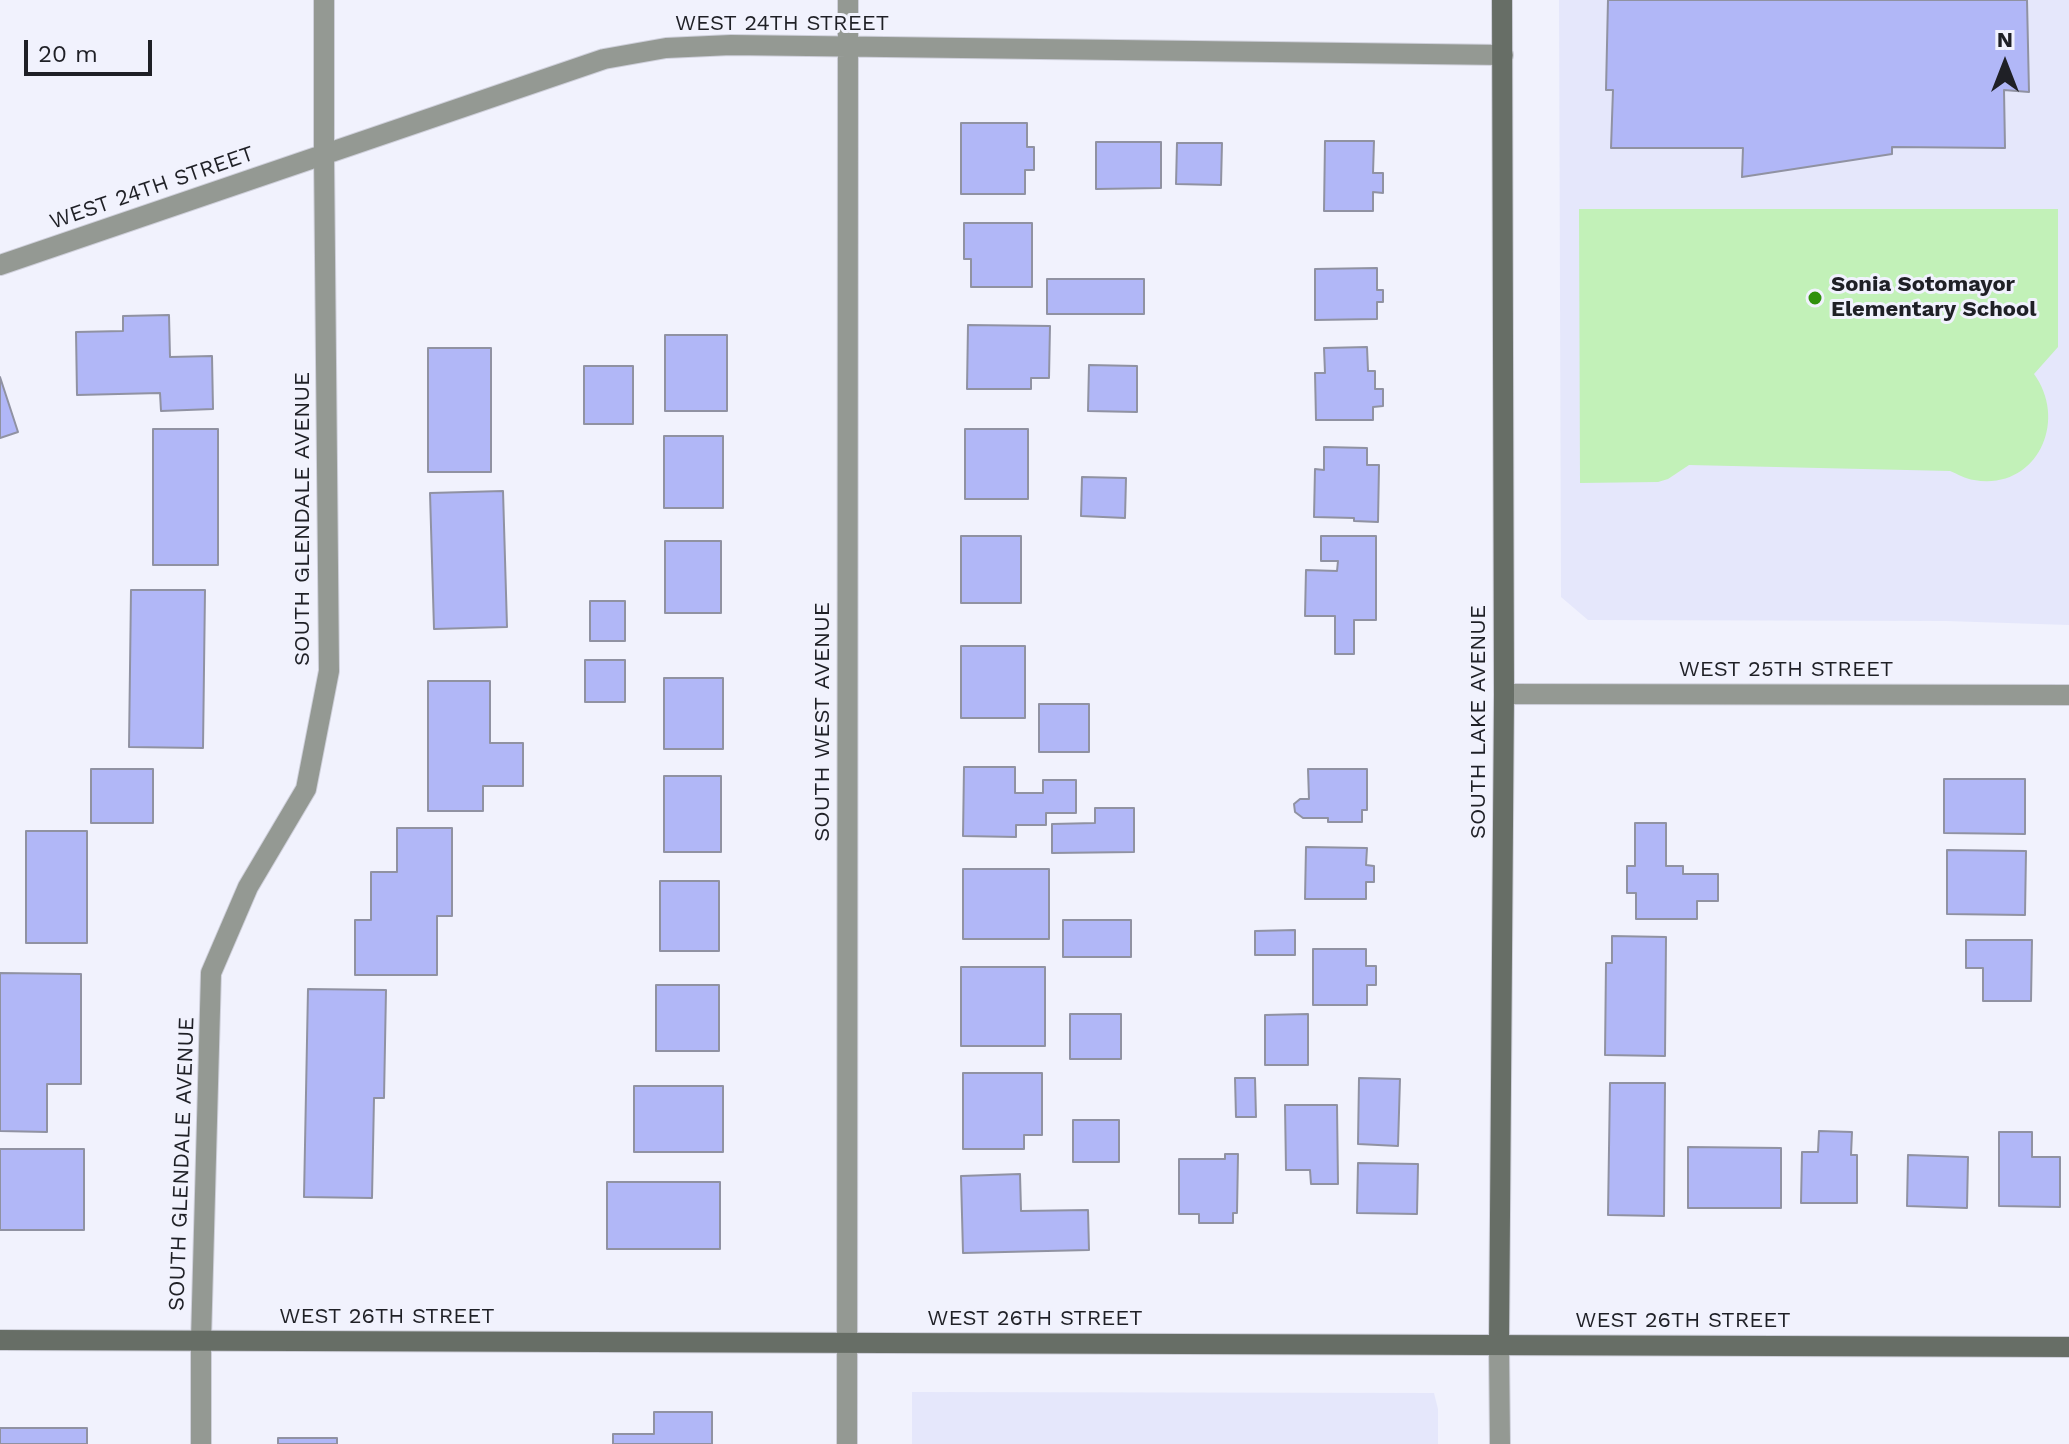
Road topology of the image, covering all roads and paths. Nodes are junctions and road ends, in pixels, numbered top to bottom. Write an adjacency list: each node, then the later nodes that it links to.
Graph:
1 (324, 0): 6 (street, SOUTH GLENDALE AVENUE)
2 (848, 0): 4 (street, SOUTH WEST AVENUE)
3 (1502, 0): 5 (main road, SOUTH LAKE AVENUE)
4 (848, 46): 5 (street, WEST 24TH STREET); 6 (street, WEST 24TH STREET); 12 (street, SOUTH WEST AVENUE)
5 (1503, 55): 8 (main road, SOUTH LAKE AVENUE)
6 (324, 155): 7 (street, WEST 24TH STREET); 11 (street, SOUTH GLENDALE AVENUE)
7 (0, 265)
8 (1504, 694): 9 (street, WEST 25TH STREET); 13 (main road, SOUTH LAKE AVENUE)
9 (2069, 695)
10 (0, 1340): 11 (main road, WEST 26TH STREET)
11 (201, 1341): 12 (main road, WEST 26TH STREET); 15 (street, SOUTH GLENDALE AVENUE)
12 (847, 1343): 13 (main road, WEST 26TH STREET); 16 (street, SOUTH WEST AVENUE)
13 (1499, 1345): 14 (main road, WEST 26TH STREET); 17 (street, SOUTH LAKE AVENUE)
14 (2069, 1347)
15 (201, 1444)
16 (847, 1444)
17 (1500, 1444)

